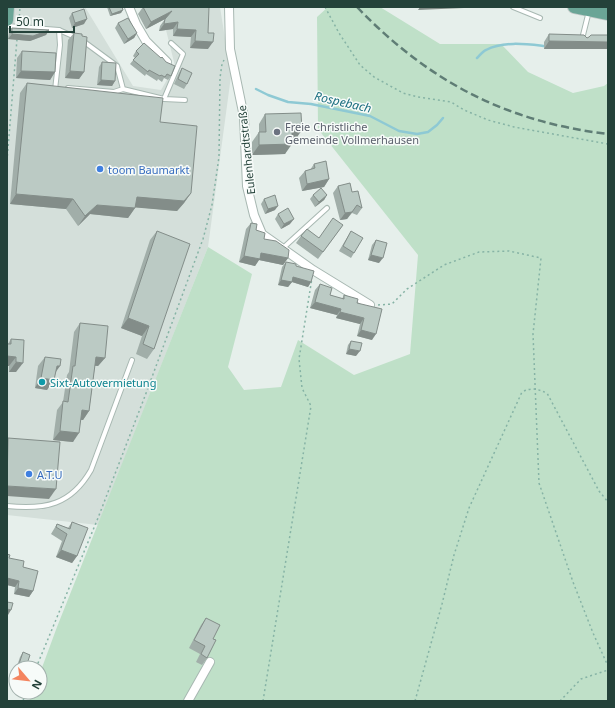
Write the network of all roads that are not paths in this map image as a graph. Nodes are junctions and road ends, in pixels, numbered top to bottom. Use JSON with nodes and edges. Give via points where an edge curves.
{"nodes":[{"id":1,"x":8,"y":7,"type":"edge"},
{"id":2,"x":129,"y":7,"type":"edge"},
{"id":3,"x":229,"y":7,"type":"edge"},
{"id":4,"x":513,"y":7,"type":"edge"},
{"id":5,"x":574,"y":7,"type":"edge"},
{"id":6,"x":589,"y":10,"type":"junction"},
{"id":7,"x":608,"y":14,"type":"edge"},
{"id":8,"x":540,"y":18,"type":"dead end"},
{"id":9,"x":7,"y":20,"type":"edge"},
{"id":10,"x":7,"y":26,"type":"edge"},
{"id":11,"x":59,"y":30,"type":"junction"},
{"id":12,"x":582,"y":42,"type":"edge"},
{"id":13,"x":171,"y":44,"type":"dead end"},
{"id":14,"x":167,"y":62,"type":"edge"},
{"id":15,"x":56,"y":86,"type":"junction"},
{"id":16,"x":48,"y":88,"type":"edge"},
{"id":17,"x":123,"y":89,"type":"junction"},
{"id":18,"x":164,"y":98,"type":"junction"},
{"id":19,"x":185,"y":100,"type":"dead end"},
{"id":20,"x":327,"y":208,"type":"dead end"},
{"id":21,"x":282,"y":248,"type":"junction"},
{"id":22,"x":370,"y":305,"type":"edge"},
{"id":23,"x":132,"y":360,"type":"dead end"},
{"id":24,"x":7,"y":506,"type":"edge"},
{"id":25,"x":210,"y":662,"type":"edge"},
{"id":26,"x":188,"y":701,"type":"edge"}],
"edges":[{"from":1,"to":9,"type":"main road"},
{"from":2,"to":14,"type":"street","via":[[146,42]]},
{"from":3,"to":21,"type":"street","name":"Eulenhardtstraße","via":[[230,49],[244,117],[247,186],[262,234]]},
{"from":4,"to":8,"type":"lane"},
{"from":5,"to":6,"type":"main road"},
{"from":6,"to":7,"type":"main road"},
{"from":6,"to":12,"type":"lane"},
{"from":10,"to":11,"type":"lane"},
{"from":11,"to":15,"type":"lane"},
{"from":11,"to":17,"type":"lane","via":[[85,41],[117,66]]},
{"from":13,"to":18,"type":"lane","via":[[183,54]]},
{"from":15,"to":16,"type":"lane","via":[[55,90]]},
{"from":15,"to":17,"type":"lane","via":[[114,92]]},
{"from":17,"to":18,"type":"lane"},
{"from":18,"to":19,"type":"lane"},
{"from":20,"to":21,"type":"lane"},
{"from":21,"to":22,"type":"street","name":"Eulenhardtstraße"},
{"from":23,"to":24,"type":"lane","via":[[85,480],[69,495],[50,505]]},
{"from":25,"to":26,"type":"street"}]}
